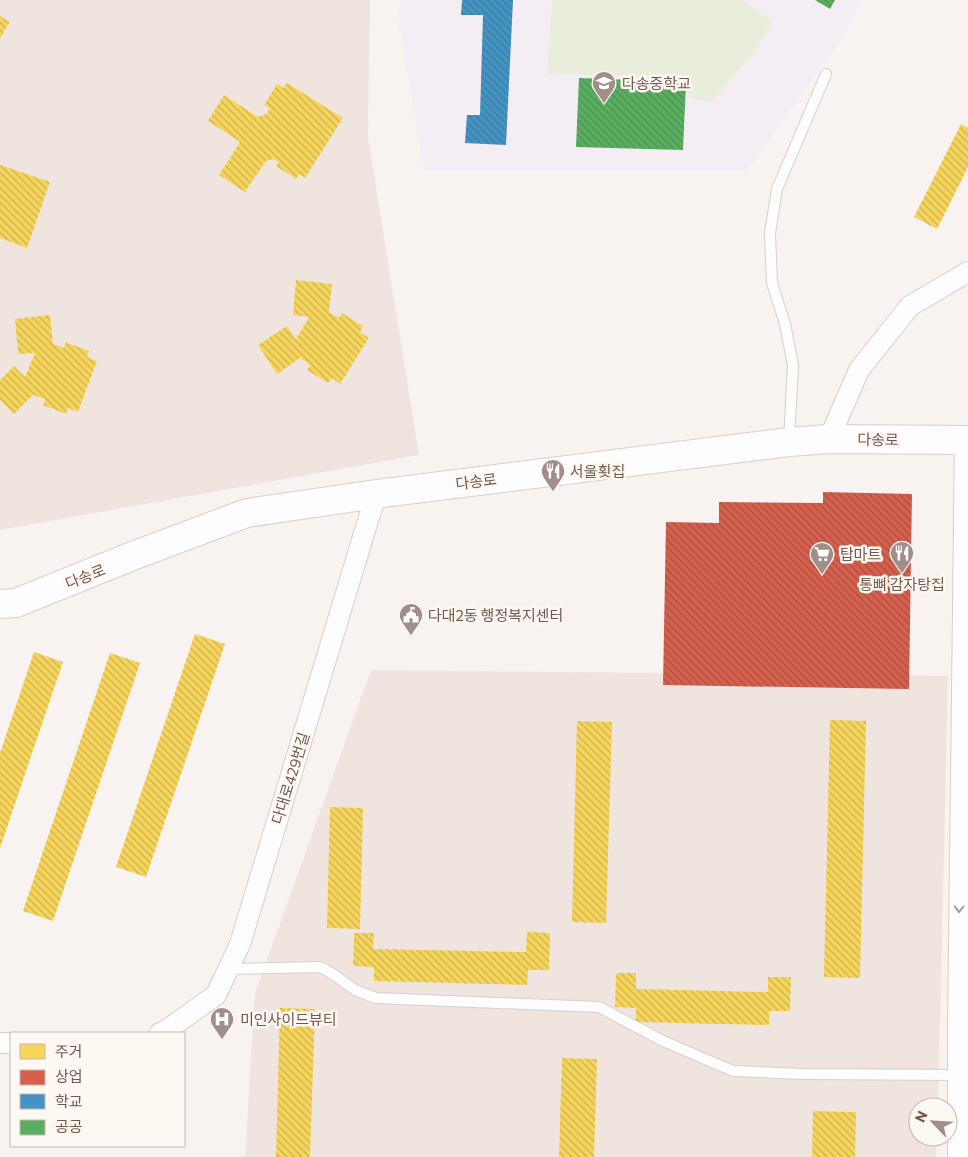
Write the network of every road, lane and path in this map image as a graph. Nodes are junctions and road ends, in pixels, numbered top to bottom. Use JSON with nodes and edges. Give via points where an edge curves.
{"nodes":[{"id":1,"x":826,"y":74,"type":"dead end"},
{"id":2,"x":968,"y":272,"type":"edge"},
{"id":3,"x":829,"y":438,"type":"junction"},
{"id":4,"x":966,"y":440,"type":"edge"},
{"id":5,"x":789,"y":442,"type":"junction"},
{"id":6,"x":376,"y":494,"type":"junction"},
{"id":7,"x":0,"y":604,"type":"edge"},
{"id":8,"x":228,"y":969,"type":"junction"},
{"id":9,"x":164,"y":1032,"type":"edge"},
{"id":10,"x":963,"y":1032,"type":"edge"},
{"id":11,"x":958,"y":1075,"type":"junction"},
{"id":12,"x":958,"y":1157,"type":"edge"}],
"edges":[{"from":1,"to":5,"type":"lane","via":[[777,189],[770,232],[772,283],[793,365]]},
{"from":2,"to":3,"type":"street","via":[[910,306],[859,370]]},
{"from":3,"to":4,"type":"main road","name":"다송로"},
{"from":3,"to":5,"type":"main road","name":"다송로"},
{"from":4,"to":10,"type":"street","one_way":true},
{"from":5,"to":6,"type":"main road","name":"다송로"},
{"from":6,"to":7,"type":"main road","name":"다송로","via":[[247,513],[16,604]]},
{"from":6,"to":8,"type":"street","name":"다대로429번길","via":[[240,944]]},
{"from":8,"to":9,"type":"street","name":"다대로429번길","via":[[216,996]]},
{"from":8,"to":11,"type":"lane","via":[[320,967],[355,990],[376,998],[599,1007],[663,1041],[733,1071]]},
{"from":10,"to":11,"type":"street"},
{"from":11,"to":12,"type":"street"}]}
